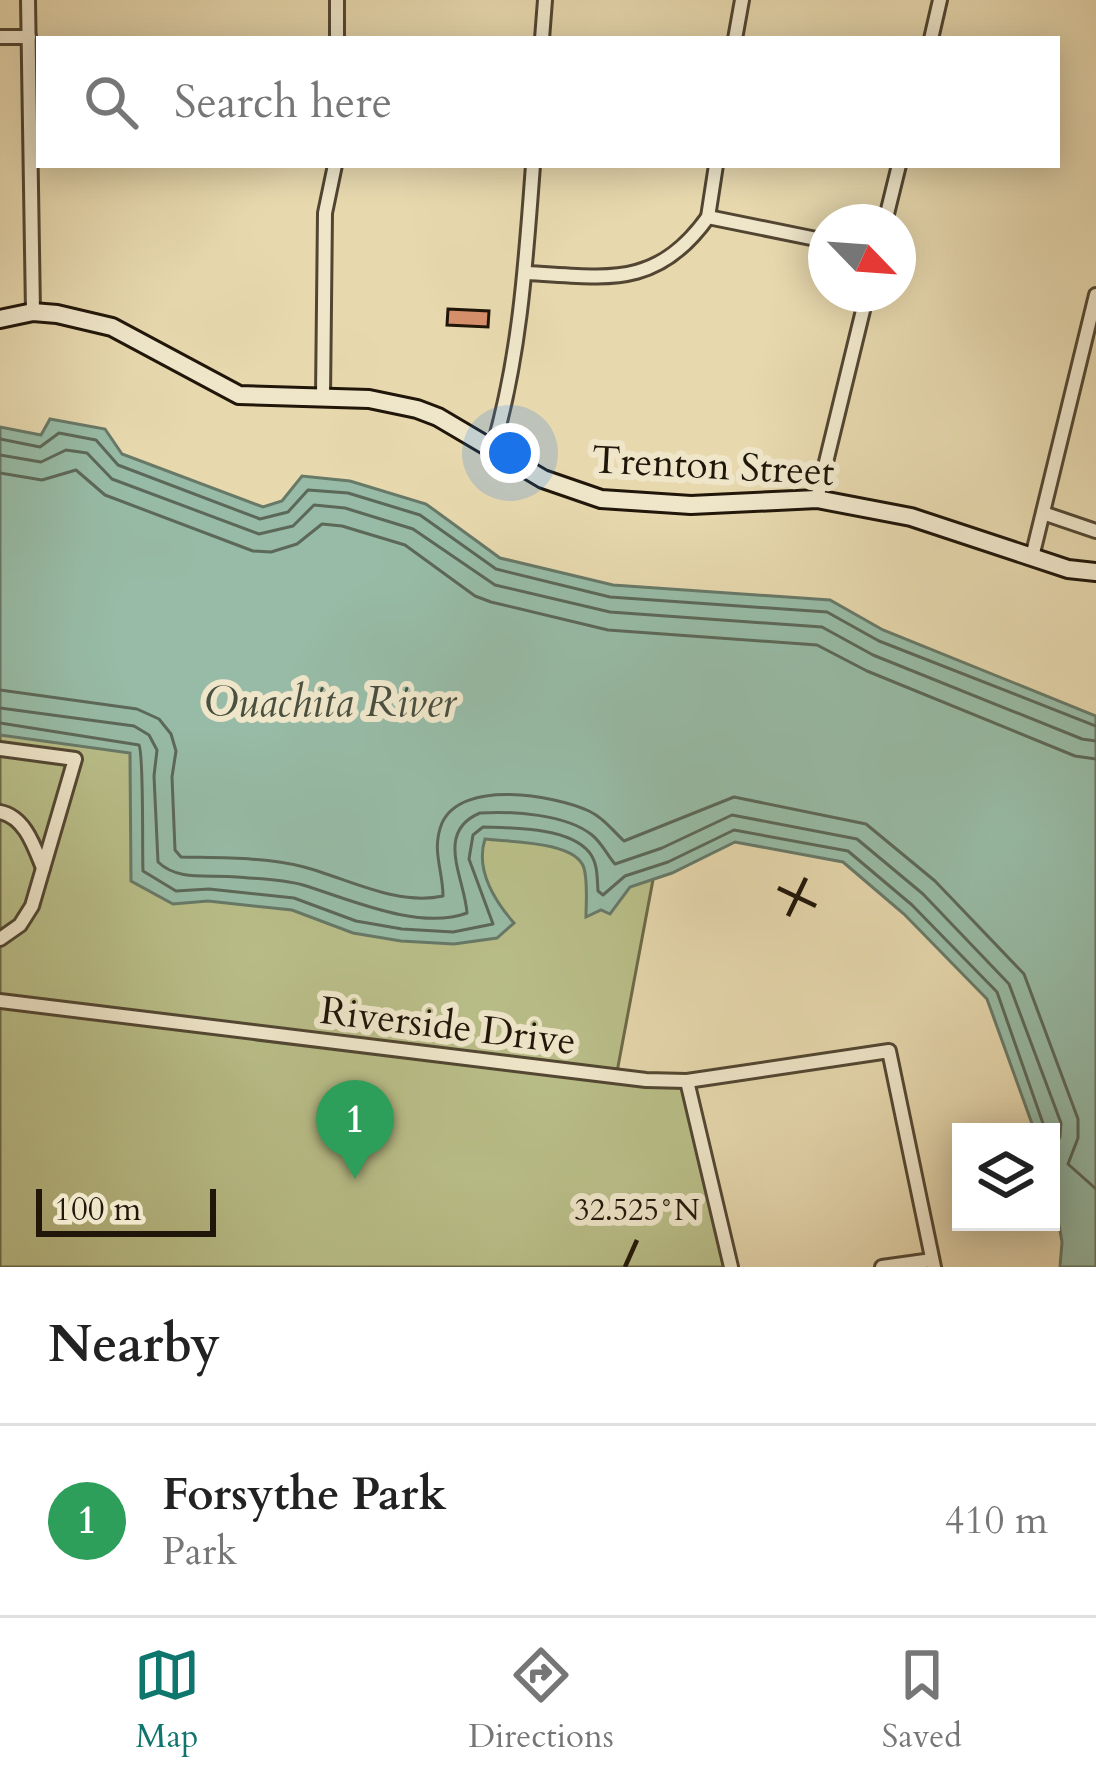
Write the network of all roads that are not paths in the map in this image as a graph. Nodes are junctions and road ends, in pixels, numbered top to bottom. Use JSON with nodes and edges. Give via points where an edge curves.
{"nodes":[{"id":1,"x":28,"y":0,"type":"edge"},
{"id":2,"x":337,"y":0,"type":"edge"},
{"id":3,"x":545,"y":0,"type":"edge"},
{"id":4,"x":742,"y":0,"type":"edge"},
{"id":5,"x":940,"y":0,"type":"edge"},
{"id":6,"x":338,"y":36,"type":"edge"},
{"id":7,"x":542,"y":36,"type":"edge"},
{"id":8,"x":736,"y":36,"type":"edge"},
{"id":9,"x":932,"y":36,"type":"edge"},
{"id":10,"x":0,"y":37,"type":"edge"},
{"id":11,"x":29,"y":37,"type":"junction"},
{"id":12,"x":334,"y":168,"type":"edge"},
{"id":13,"x":533,"y":168,"type":"edge"},
{"id":14,"x":715,"y":168,"type":"edge"},
{"id":15,"x":898,"y":168,"type":"edge"},
{"id":16,"x":889,"y":204,"type":"edge"},
{"id":17,"x":707,"y":217,"type":"junction"},
{"id":18,"x":808,"y":237,"type":"edge"},
{"id":19,"x":526,"y":273,"type":"junction"},
{"id":20,"x":1096,"y":296,"type":"edge"},
{"id":21,"x":863,"y":312,"type":"edge"},
{"id":22,"x":33,"y":313,"type":"junction"},
{"id":23,"x":0,"y":319,"type":"edge"},
{"id":24,"x":323,"y":397,"type":"junction"},
{"id":25,"x":493,"y":448,"type":"junction"},
{"id":26,"x":817,"y":500,"type":"junction"},
{"id":27,"x":1043,"y":513,"type":"junction"},
{"id":28,"x":1096,"y":531,"type":"edge"},
{"id":29,"x":1032,"y":557,"type":"junction"},
{"id":30,"x":1096,"y":572,"type":"edge"},
{"id":31,"x":0,"y":749,"type":"edge"},
{"id":32,"x":0,"y":812,"type":"edge"},
{"id":33,"x":43,"y":868,"type":"junction"},
{"id":34,"x":0,"y":939,"type":"edge"},
{"id":35,"x":0,"y":1001,"type":"edge"},
{"id":36,"x":687,"y":1081,"type":"junction"},
{"id":37,"x":933,"y":1263,"type":"edge"},
{"id":38,"x":731,"y":1267,"type":"edge"},
{"id":39,"x":882,"y":1267,"type":"edge"}],
"edges":[{"from":1,"to":11,"type":"street"},
{"from":2,"to":6,"type":"street"},
{"from":3,"to":7,"type":"street"},
{"from":4,"to":8,"type":"street"},
{"from":5,"to":9,"type":"street"},
{"from":10,"to":11,"type":"street"},
{"from":11,"to":22,"type":"street"},
{"from":12,"to":24,"type":"street","via":[[326,213]]},
{"from":13,"to":19,"type":"street"},
{"from":14,"to":17,"type":"street"},
{"from":15,"to":16,"type":"street"},
{"from":17,"to":18,"type":"street"},
{"from":17,"to":19,"type":"street","via":[[668,261],[644,272]]},
{"from":19,"to":25,"type":"street"},
{"from":20,"to":27,"type":"street"},
{"from":21,"to":26,"type":"street"},
{"from":22,"to":23,"type":"street","name":"Trenton Street"},
{"from":22,"to":24,"type":"street","name":"Trenton Street","via":[[112,327],[239,394]]},
{"from":24,"to":25,"type":"street","name":"Trenton Street","via":[[417,409]]},
{"from":25,"to":26,"type":"street","name":"Trenton Street","via":[[543,479],[601,499]]},
{"from":26,"to":29,"type":"street","name":"Trenton Street","via":[[911,518]]},
{"from":27,"to":28,"type":"street"},
{"from":27,"to":29,"type":"street"},
{"from":29,"to":30,"type":"street","name":"Trenton Street"},
{"from":31,"to":33,"type":"street","via":[[75,759]]},
{"from":32,"to":33,"type":"street","via":[[23,827]]},
{"from":33,"to":34,"type":"street","via":[[26,916]]},
{"from":35,"to":36,"type":"street","name":"Riverside Drive"},
{"from":36,"to":37,"type":"street","name":"Riverside Drive","via":[[890,1051]]},
{"from":36,"to":38,"type":"street"},
{"from":37,"to":39,"type":"street"}]}
